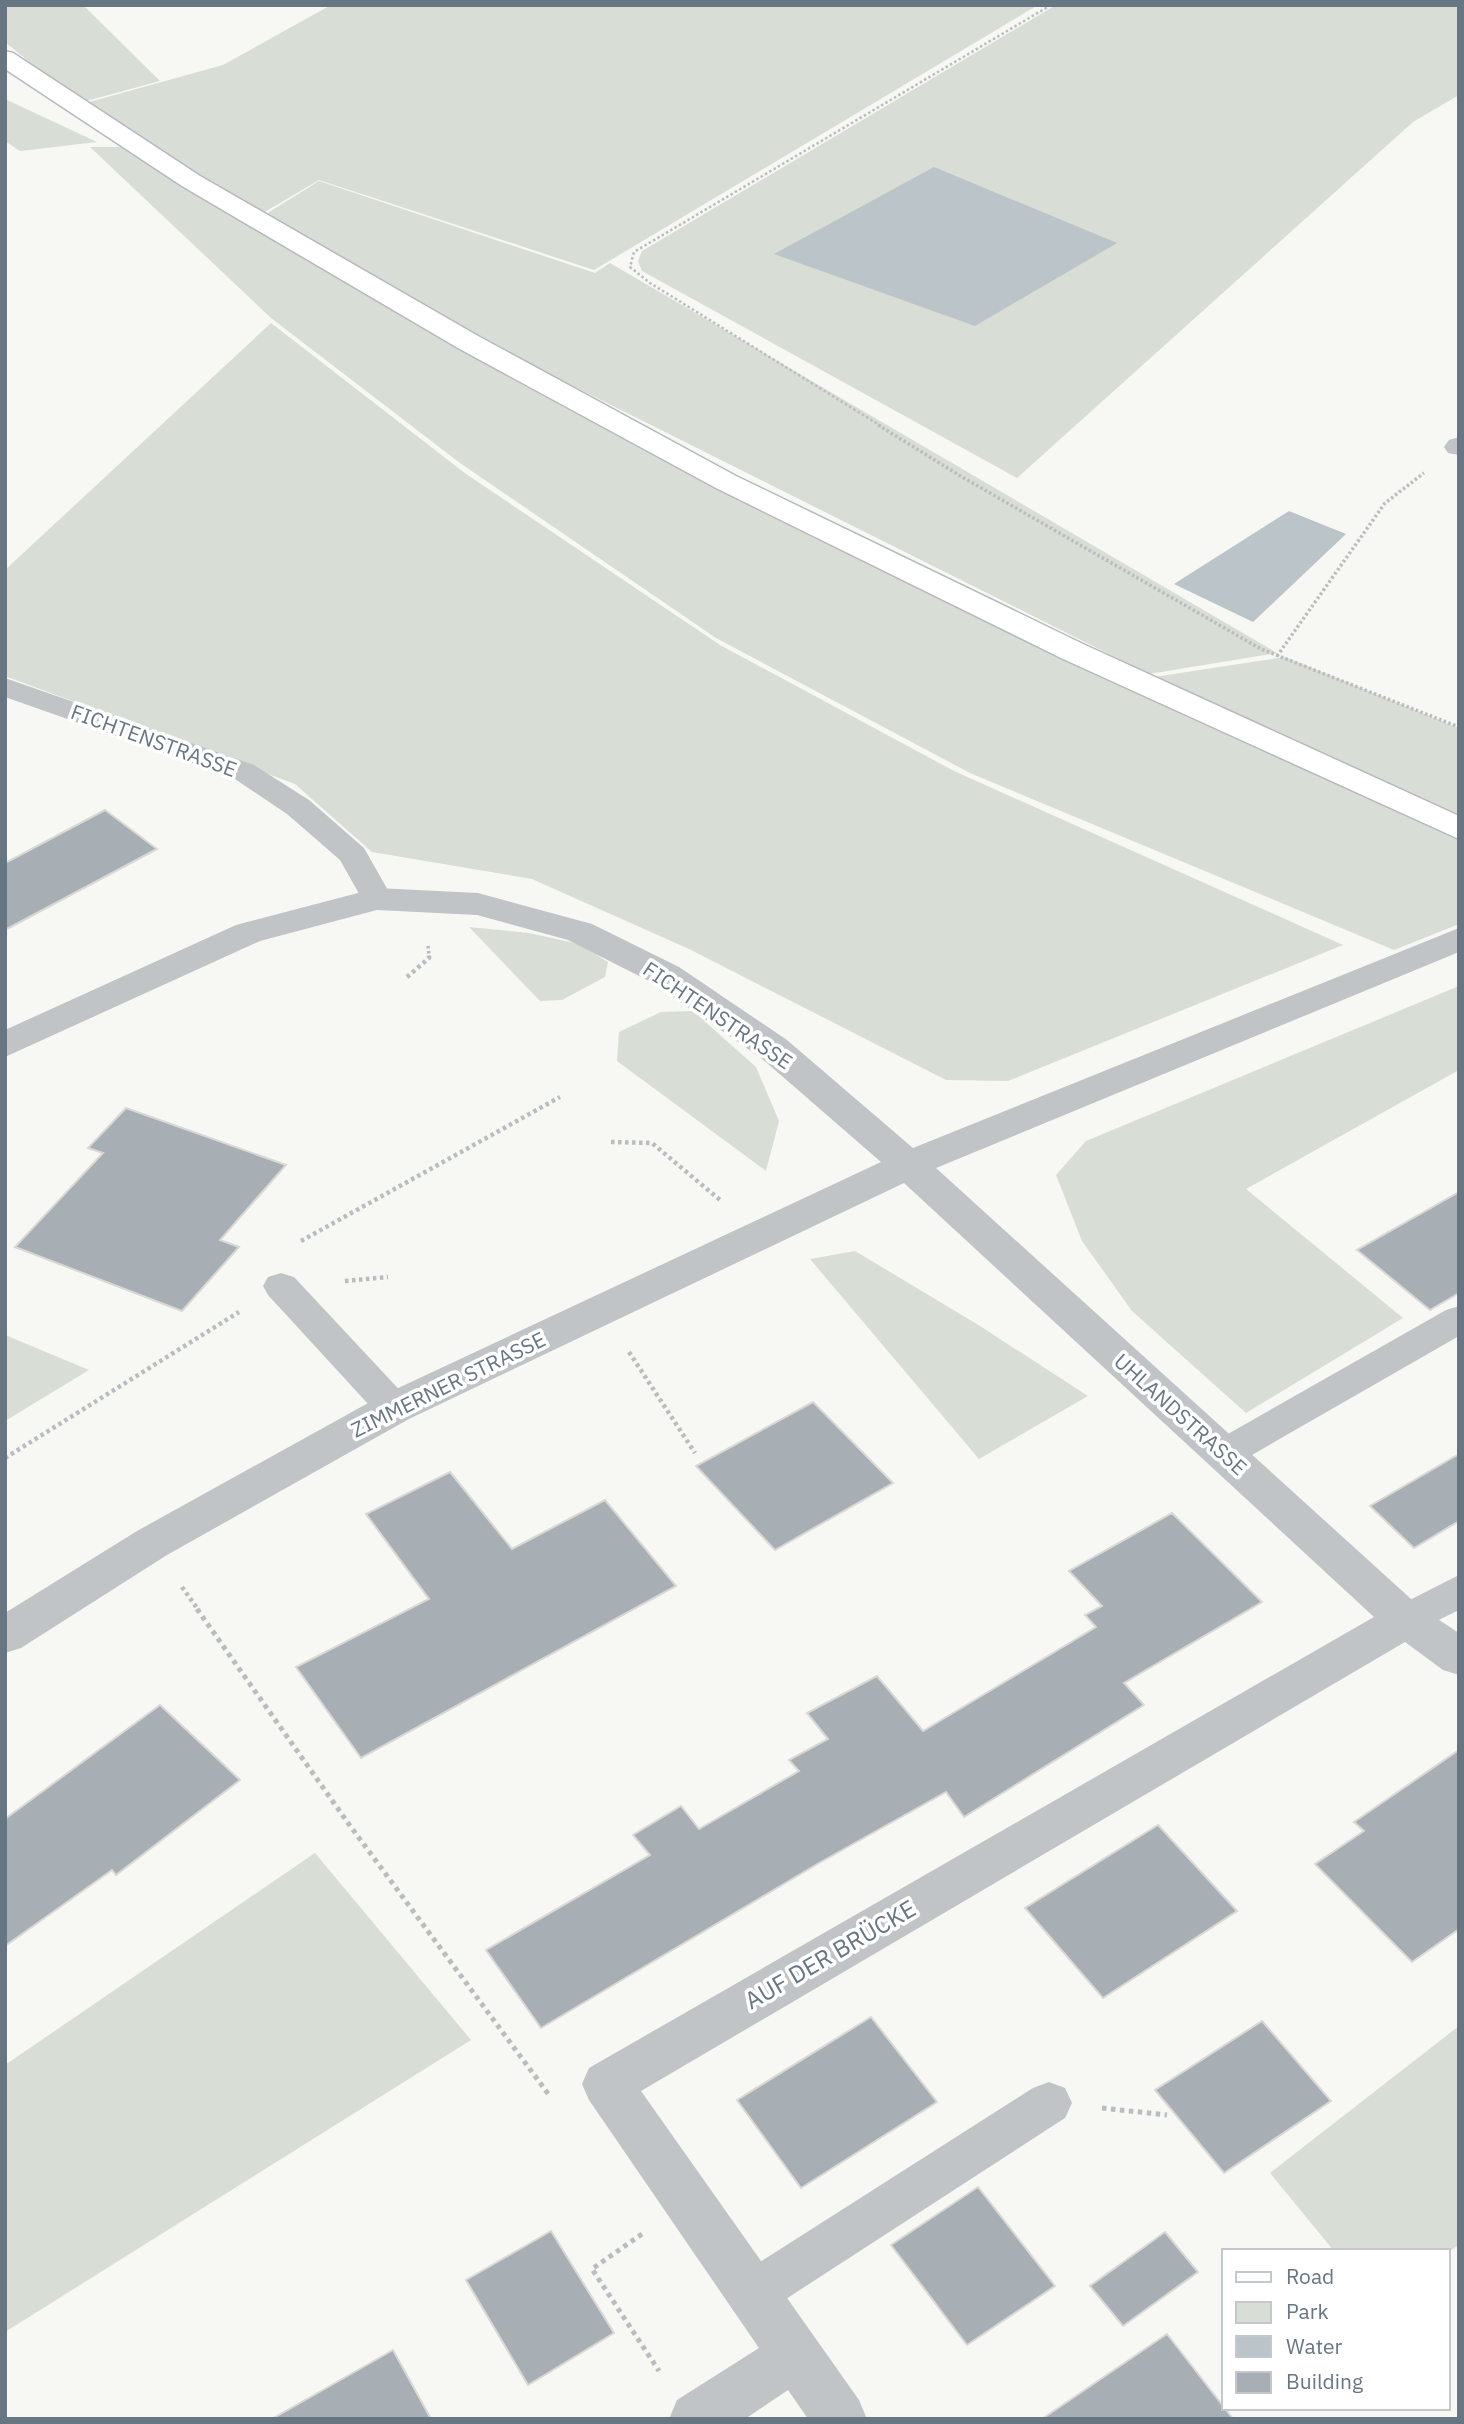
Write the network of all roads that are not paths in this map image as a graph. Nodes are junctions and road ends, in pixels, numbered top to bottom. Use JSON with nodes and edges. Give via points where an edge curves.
{"nodes":[{"id":1,"x":5,"y":58,"type":"edge"},
{"id":2,"x":5,"y":687,"type":"edge"},
{"id":3,"x":1452,"y":826,"type":"edge"},
{"id":4,"x":377,"y":899,"type":"junction"},
{"id":5,"x":1459,"y":940,"type":"edge"},
{"id":6,"x":5,"y":1045,"type":"edge"},
{"id":7,"x":908,"y":1165,"type":"junction"},
{"id":8,"x":281,"y":1286,"type":"road end"},
{"id":9,"x":1459,"y":1319,"type":"edge"},
{"id":10,"x":394,"y":1408,"type":"junction"},
{"id":11,"x":1225,"y":1453,"type":"junction"},
{"id":12,"x":1459,"y":1591,"type":"edge"},
{"id":13,"x":1406,"y":1620,"type":"junction"},
{"id":14,"x":5,"y":1635,"type":"edge"},
{"id":15,"x":1459,"y":1657,"type":"edge"},
{"id":16,"x":1049,"y":2103,"type":"road end"},
{"id":17,"x":752,"y":2294,"type":"junction"},
{"id":18,"x":794,"y":2356,"type":"junction"},
{"id":19,"x":682,"y":2401,"type":"edge"},
{"id":20,"x":840,"y":2419,"type":"edge"}],
"edges":[{"from":1,"to":3,"type":"main road","via":[[191,181],[468,342],[726,482],[1072,651]]},
{"from":2,"to":4,"type":"lane","name":"FICHTENSTRASSE","via":[[243,771],[298,807],[353,855]]},
{"from":4,"to":6,"type":"street","name":"FICHTENSTRASSE","via":[[248,933]]},
{"from":4,"to":7,"type":"street","name":"FICHTENSTRASSE","via":[[491,908],[580,932],[666,975],[774,1049]]},
{"from":5,"to":7,"type":"street","name":"ZIMMERNER STRASSE"},
{"from":7,"to":10,"type":"street","name":"ZIMMERNER STRASSE"},
{"from":7,"to":11,"type":"street","name":"UHLANDSTRASSE"},
{"from":8,"to":10,"type":"lane"},
{"from":9,"to":11,"type":"lane"},
{"from":10,"to":14,"type":"street","name":"ZIMMERNER STRASSE","via":[[152,1543]]},
{"from":11,"to":13,"type":"street","name":"UHLANDSTRASSE"},
{"from":12,"to":13,"type":"lane"},
{"from":13,"to":15,"type":"street","name":"UHLANDSTRASSE"},
{"from":13,"to":17,"type":"street","name":"AUF DER BRÜCKE","via":[[607,2084]]},
{"from":16,"to":17,"type":"lane"},
{"from":17,"to":18,"type":"street"},
{"from":18,"to":19,"type":"street"},
{"from":18,"to":20,"type":"street"}]}
